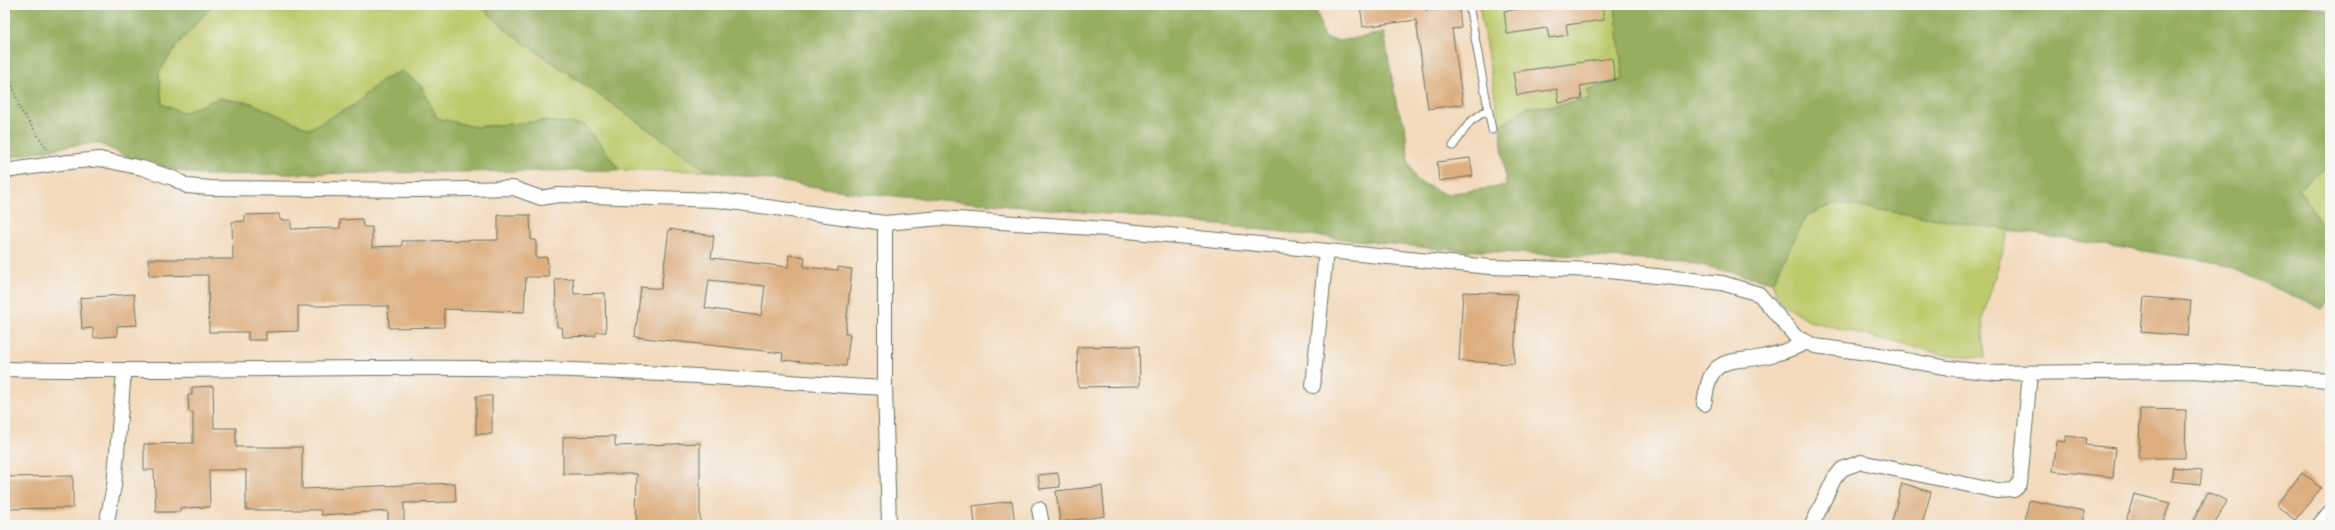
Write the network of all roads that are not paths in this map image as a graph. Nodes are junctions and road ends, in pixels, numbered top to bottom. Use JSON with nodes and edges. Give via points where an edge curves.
{"nodes":[{"id":1,"x":1469,"y":5,"type":"edge"},
{"id":2,"x":1488,"y":109,"type":"junction"},
{"id":3,"x":1492,"y":130,"type":"dead end"},
{"id":4,"x":1453,"y":146,"type":"dead end"},
{"id":5,"x":5,"y":171,"type":"edge"},
{"id":6,"x":885,"y":222,"type":"junction"},
{"id":7,"x":1326,"y":251,"type":"junction"},
{"id":8,"x":1807,"y":342,"type":"junction"},
{"id":9,"x":5,"y":369,"type":"edge"},
{"id":10,"x":124,"y":372,"type":"junction"},
{"id":11,"x":2030,"y":373,"type":"junction"},
{"id":12,"x":2330,"y":380,"type":"edge"},
{"id":13,"x":1313,"y":386,"type":"dead end"},
{"id":14,"x":885,"y":388,"type":"junction"},
{"id":15,"x":1704,"y":404,"type":"dead end"},
{"id":16,"x":1039,"y":509,"type":"dead end"},
{"id":17,"x":2330,"y":512,"type":"edge"},
{"id":18,"x":106,"y":525,"type":"edge"},
{"id":19,"x":889,"y":525,"type":"edge"},
{"id":20,"x":1042,"y":525,"type":"edge"},
{"id":21,"x":1812,"y":525,"type":"edge"},
{"id":22,"x":2319,"y":525,"type":"edge"}],
"edges":[{"from":1,"to":2,"type":"lane"},
{"from":2,"to":3,"type":"lane"},
{"from":2,"to":4,"type":"lane","via":[[1470,122]]},
{"from":5,"to":6,"type":"street","via":[[100,159],[154,172],[187,186],[211,188],[513,188],[541,198],[558,195],[717,200]]},
{"from":6,"to":7,"type":"street","via":[[941,218],[1108,229]]},
{"from":6,"to":14,"type":"street"},
{"from":7,"to":8,"type":"street","via":[[1490,267],[1599,270],[1722,283],[1759,294],[1796,337]]},
{"from":7,"to":13,"type":"street"},
{"from":8,"to":11,"type":"street","via":[[1815,346],[1876,354],[1948,368],[1996,373]]},
{"from":8,"to":15,"type":"street","via":[[1792,349],[1757,358],[1728,361],[1720,365],[1711,374]]},
{"from":9,"to":10,"type":"street"},
{"from":10,"to":14,"type":"street","via":[[311,367],[485,368],[625,372]]},
{"from":10,"to":18,"type":"street","via":[[114,486]]},
{"from":11,"to":12,"type":"street","via":[[2192,371]]},
{"from":11,"to":21,"type":"street","via":[[2020,483],[2014,490],[1997,491],[1861,462],[1842,469],[1834,479]]},
{"from":14,"to":19,"type":"street"},
{"from":16,"to":20,"type":"street"},
{"from":17,"to":22,"type":"street"}]}
